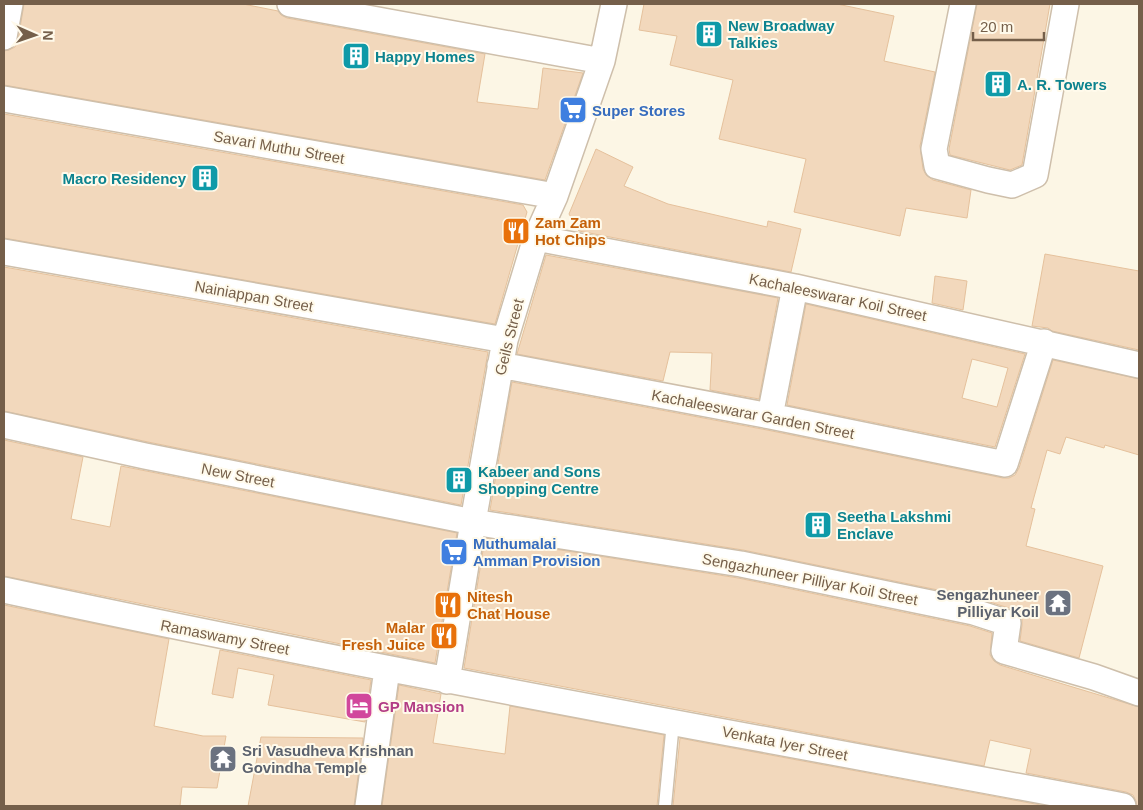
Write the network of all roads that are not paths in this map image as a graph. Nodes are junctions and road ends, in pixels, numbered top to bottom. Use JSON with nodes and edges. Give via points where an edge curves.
{"nodes":[{"id":1,"x":10,"y":4,"type":"edge"},
{"id":2,"x":290,"y":4,"type":"edge"},
{"id":3,"x":614,"y":4,"type":"edge"},
{"id":4,"x":963,"y":4,"type":"edge"},
{"id":5,"x":1066,"y":4,"type":"edge"},
{"id":6,"x":4,"y":37,"type":"edge"},
{"id":7,"x":602,"y":61,"type":"junction"},
{"id":8,"x":4,"y":99,"type":"edge"},
{"id":9,"x":555,"y":196,"type":"junction"},
{"id":10,"x":536,"y":238,"type":"junction"},
{"id":11,"x":4,"y":252,"type":"edge"},
{"id":12,"x":795,"y":287,"type":"junction"},
{"id":13,"x":505,"y":340,"type":"junction"},
{"id":14,"x":1044,"y":342,"type":"junction"},
{"id":15,"x":500,"y":365,"type":"junction"},
{"id":16,"x":1139,"y":365,"type":"edge"},
{"id":17,"x":770,"y":416,"type":"junction"},
{"id":18,"x":4,"y":425,"type":"edge"},
{"id":19,"x":472,"y":522,"type":"junction"},
{"id":20,"x":4,"y":590,"type":"edge"},
{"id":21,"x":387,"y":669,"type":"junction"},
{"id":22,"x":447,"y":681,"type":"junction"},
{"id":23,"x":1139,"y":693,"type":"edge"},
{"id":24,"x":672,"y":722,"type":"junction"},
{"id":25,"x":368,"y":806,"type":"edge"},
{"id":26,"x":665,"y":806,"type":"edge"},
{"id":27,"x":1123,"y":806,"type":"edge"}],
"edges":[{"from":1,"to":6,"type":"street"},
{"from":2,"to":7,"type":"street"},
{"from":3,"to":7,"type":"street","name":"Geils Street"},
{"from":4,"to":5,"type":"street","via":[[934,149],[937,166],[1012,185],[1035,175]]},
{"from":7,"to":9,"type":"street","name":"Geils Street"},
{"from":8,"to":9,"type":"street","name":"Savari Muthu Street"},
{"from":9,"to":10,"type":"street","name":"Geils Street"},
{"from":10,"to":12,"type":"street","name":"Kachaleeswarar Koil Street"},
{"from":10,"to":13,"type":"street","name":"Geils Street"},
{"from":11,"to":13,"type":"street","name":"Nainiappan Street"},
{"from":12,"to":14,"type":"street","name":"Kachaleeswarar Koil Street"},
{"from":12,"to":17,"type":"street"},
{"from":13,"to":15,"type":"street","name":"Geils Street"},
{"from":14,"to":16,"type":"street","name":"Kachaleeswarar Koil Street"},
{"from":14,"to":17,"type":"street","name":"Kachaleeswarar Garden Street","via":[[1005,464]]},
{"from":15,"to":17,"type":"street","name":"Kachaleeswarar Garden Street"},
{"from":15,"to":19,"type":"street","name":"Geils Street"},
{"from":18,"to":19,"type":"street","name":"New Street"},
{"from":19,"to":22,"type":"street","name":"Geils Street"},
{"from":19,"to":23,"type":"street","name":"Sengazhuneer Pilliyar Koil Street","via":[[741,564],[974,612],[1008,623],[1004,651]]},
{"from":20,"to":21,"type":"street","name":"Ramaswamy Street"},
{"from":21,"to":22,"type":"street","name":"Ramaswamy Street"},
{"from":21,"to":25,"type":"street"},
{"from":22,"to":24,"type":"street","name":"Venkata Iyer Street"},
{"from":24,"to":26,"type":"lane"},
{"from":24,"to":27,"type":"street","name":"Venkata Iyer Street"}]}
